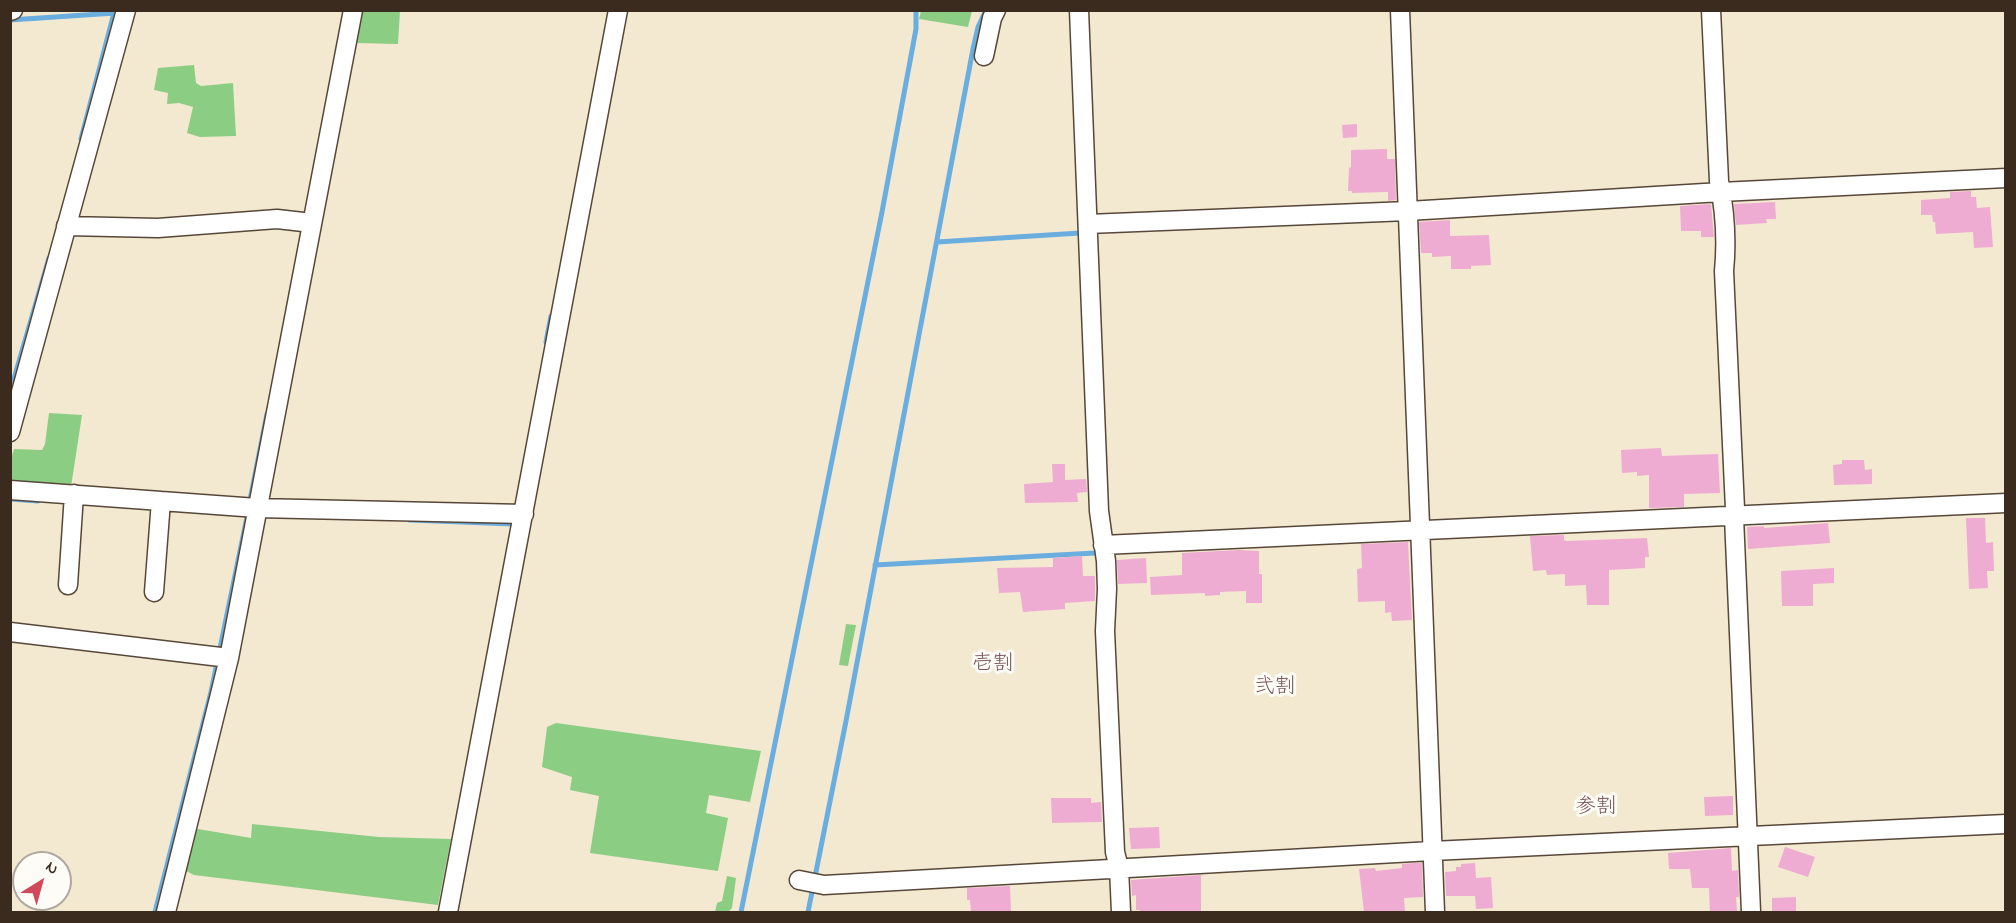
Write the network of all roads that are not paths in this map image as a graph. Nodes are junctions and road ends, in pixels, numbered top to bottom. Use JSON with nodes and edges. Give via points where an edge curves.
{"nodes":[{"id":1,"x":353,"y":10,"type":"edge"},
{"id":2,"x":618,"y":10,"type":"edge"},
{"id":3,"x":996,"y":10,"type":"edge"},
{"id":4,"x":1079,"y":10,"type":"edge"},
{"id":5,"x":1400,"y":10,"type":"edge"},
{"id":6,"x":1711,"y":10,"type":"edge"},
{"id":7,"x":125,"y":14,"type":"edge"},
{"id":8,"x":984,"y":56,"type":"dead end"},
{"id":9,"x":2006,"y":178,"type":"edge"},
{"id":10,"x":1722,"y":197,"type":"junction"},
{"id":11,"x":1408,"y":211,"type":"junction"},
{"id":12,"x":312,"y":223,"type":"junction"},
{"id":13,"x":1093,"y":224,"type":"junction"},
{"id":14,"x":66,"y":226,"type":"junction"},
{"id":15,"x":15,"y":398,"type":"edge"},
{"id":16,"x":10,"y":432,"type":"edge"},
{"id":17,"x":10,"y":490,"type":"edge"},
{"id":18,"x":74,"y":494,"type":"junction"},
{"id":19,"x":161,"y":501,"type":"junction"},
{"id":20,"x":2006,"y":503,"type":"edge"},
{"id":21,"x":253,"y":510,"type":"junction"},
{"id":22,"x":518,"y":514,"type":"junction"},
{"id":23,"x":1734,"y":517,"type":"junction"},
{"id":24,"x":1421,"y":531,"type":"junction"},
{"id":25,"x":1110,"y":545,"type":"junction"},
{"id":26,"x":68,"y":585,"type":"dead end"},
{"id":27,"x":154,"y":592,"type":"dead end"},
{"id":28,"x":10,"y":632,"type":"edge"},
{"id":29,"x":222,"y":657,"type":"junction"},
{"id":30,"x":2006,"y":824,"type":"edge"},
{"id":31,"x":1748,"y":837,"type":"junction"},
{"id":32,"x":1432,"y":857,"type":"junction"},
{"id":33,"x":1119,"y":868,"type":"junction"},
{"id":34,"x":809,"y":882,"type":"dead end"},
{"id":35,"x":166,"y":912,"type":"edge"},
{"id":36,"x":448,"y":912,"type":"edge"},
{"id":37,"x":1121,"y":912,"type":"edge"},
{"id":38,"x":1435,"y":912,"type":"edge"},
{"id":39,"x":1751,"y":912,"type":"edge"}],
"edges":[{"from":1,"to":12,"type":"street"},
{"from":2,"to":22,"type":"street"},
{"from":3,"to":8,"type":"street"},
{"from":4,"to":13,"type":"street"},
{"from":5,"to":11,"type":"street"},
{"from":6,"to":10,"type":"street"},
{"from":7,"to":14,"type":"street"},
{"from":9,"to":10,"type":"street"},
{"from":10,"to":11,"type":"street"},
{"from":10,"to":23,"type":"street"},
{"from":11,"to":13,"type":"street"},
{"from":11,"to":24,"type":"street"},
{"from":12,"to":14,"type":"street","via":[[276,219],[158,228]]},
{"from":12,"to":21,"type":"street"},
{"from":13,"to":25,"type":"street","via":[[1098,499]]},
{"from":14,"to":15,"type":"street"},
{"from":15,"to":16,"type":"street"},
{"from":17,"to":18,"type":"street"},
{"from":18,"to":19,"type":"street"},
{"from":18,"to":26,"type":"street"},
{"from":19,"to":21,"type":"street"},
{"from":19,"to":27,"type":"street"},
{"from":20,"to":23,"type":"street"},
{"from":21,"to":22,"type":"street"},
{"from":21,"to":29,"type":"street"},
{"from":22,"to":36,"type":"street"},
{"from":23,"to":24,"type":"street"},
{"from":23,"to":31,"type":"street"},
{"from":24,"to":25,"type":"street"},
{"from":24,"to":32,"type":"street"},
{"from":25,"to":33,"type":"street","via":[[1105,631],[1115,852]]},
{"from":28,"to":29,"type":"street"},
{"from":29,"to":35,"type":"street"},
{"from":30,"to":31,"type":"street"},
{"from":31,"to":32,"type":"street"},
{"from":31,"to":39,"type":"street"},
{"from":32,"to":33,"type":"street"},
{"from":32,"to":38,"type":"street"},
{"from":33,"to":34,"type":"street"},
{"from":33,"to":37,"type":"street"}]}
